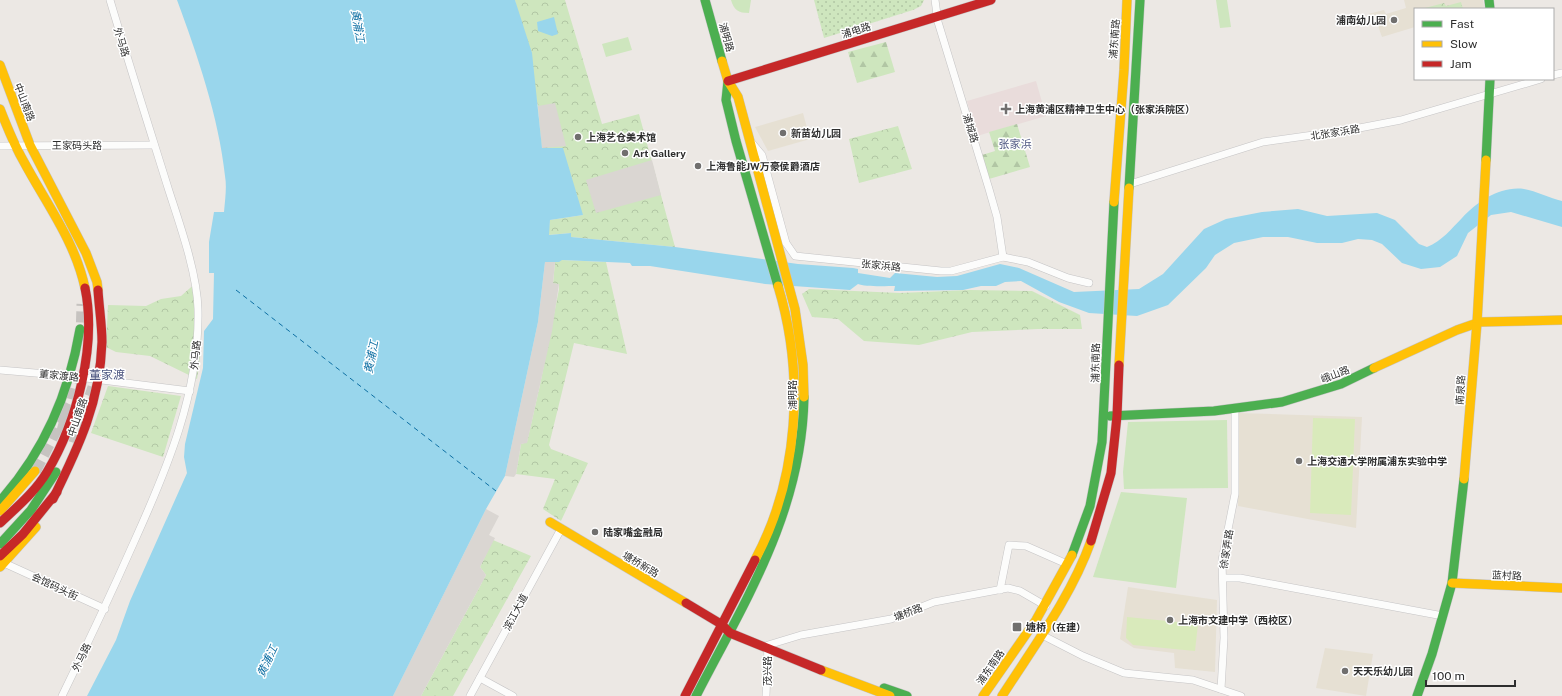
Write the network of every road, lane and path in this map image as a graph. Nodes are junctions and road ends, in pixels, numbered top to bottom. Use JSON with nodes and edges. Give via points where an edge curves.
{"nodes":[{"id":1,"x":110,"y":0,"type":"edge"},
{"id":2,"x":705,"y":0,"type":"edge"},
{"id":3,"x":935,"y":0,"type":"edge"},
{"id":4,"x":991,"y":0,"type":"edge"},
{"id":5,"x":1127,"y":0,"type":"edge"},
{"id":6,"x":1140,"y":0,"type":"edge"},
{"id":7,"x":937,"y":16,"type":"junction"},
{"id":8,"x":0,"y":65,"type":"edge"},
{"id":9,"x":1490,"y":80,"type":"edge"},
{"id":10,"x":1538,"y":80,"type":"edge"},
{"id":11,"x":728,"y":81,"type":"junction"},
{"id":12,"x":1489,"y":95,"type":"junction"},
{"id":13,"x":0,"y":109,"type":"edge"},
{"id":14,"x":750,"y":140,"type":"junction"},
{"id":15,"x":30,"y":145,"type":"junction"},
{"id":16,"x":154,"y":145,"type":"junction"},
{"id":17,"x":0,"y":146,"type":"edge"},
{"id":18,"x":16,"y":146,"type":"junction"},
{"id":19,"x":1130,"y":184,"type":"junction"},
{"id":20,"x":86,"y":253,"type":"junction"},
{"id":21,"x":1003,"y":258,"type":"junction"},
{"id":22,"x":82,"y":274,"type":"junction"},
{"id":23,"x":1089,"y":283,"type":"dead end"},
{"id":24,"x":789,"y":309,"type":"junction"},
{"id":25,"x":1562,"y":320,"type":"edge"},
{"id":26,"x":1476,"y":323,"type":"junction"},
{"id":27,"x":0,"y":370,"type":"edge"},
{"id":28,"x":70,"y":376,"type":"junction"},
{"id":29,"x":86,"y":378,"type":"junction"},
{"id":30,"x":99,"y":380,"type":"junction"},
{"id":31,"x":190,"y":391,"type":"junction"},
{"id":32,"x":1235,"y":409,"type":"junction"},
{"id":33,"x":1106,"y":416,"type":"junction"},
{"id":34,"x":1117,"y":416,"type":"junction"},
{"id":35,"x":24,"y":474,"type":"junction"},
{"id":36,"x":47,"y":497,"type":"dead end"},
{"id":37,"x":0,"y":501,"type":"edge"},
{"id":38,"x":20,"y":503,"type":"junction"},
{"id":39,"x":0,"y":511,"type":"edge"},
{"id":40,"x":550,"y":522,"type":"dead end"},
{"id":41,"x":0,"y":524,"type":"edge"},
{"id":42,"x":561,"y":529,"type":"junction"},
{"id":43,"x":1,"y":555,"type":"edge"},
{"id":44,"x":1068,"y":564,"type":"junction"},
{"id":45,"x":1223,"y":578,"type":"junction"},
{"id":46,"x":1452,"y":583,"type":"junction"},
{"id":47,"x":1562,"y":588,"type":"edge"},
{"id":48,"x":1000,"y":590,"type":"junction"},
{"id":49,"x":1046,"y":606,"type":"junction"},
{"id":50,"x":105,"y":609,"type":"junction"},
{"id":51,"x":1442,"y":616,"type":"junction"},
{"id":52,"x":721,"y":624,"type":"junction"},
{"id":53,"x":732,"y":631,"type":"junction"},
{"id":54,"x":1042,"y":635,"type":"junction"},
{"id":55,"x":767,"y":647,"type":"junction"},
{"id":56,"x":480,"y":678,"type":"junction"},
{"id":57,"x":1222,"y":689,"type":"junction"},
{"id":58,"x":62,"y":696,"type":"edge"},
{"id":59,"x":470,"y":696,"type":"edge"},
{"id":60,"x":513,"y":696,"type":"edge"},
{"id":61,"x":685,"y":696,"type":"edge"},
{"id":62,"x":696,"y":696,"type":"edge"},
{"id":63,"x":766,"y":696,"type":"edge"},
{"id":64,"x":890,"y":696,"type":"edge"},
{"id":65,"x":906,"y":696,"type":"edge"},
{"id":66,"x":983,"y":696,"type":"edge"},
{"id":67,"x":1002,"y":696,"type":"edge"},
{"id":68,"x":1242,"y":696,"type":"edge"},
{"id":69,"x":1417,"y":696,"type":"edge"}],
"edges":[{"from":1,"to":16,"type":"street","name":"外马路"},
{"from":2,"to":11,"type":"main road","name":"浦明路"},
{"from":3,"to":7,"type":"street","name":"浦城路"},
{"from":4,"to":7,"type":"main road","name":"浦电路"},
{"from":5,"to":33,"type":"main road","name":"浦东南路","via":[[1109,279]]},
{"from":6,"to":19,"type":"main road"},
{"from":7,"to":11,"type":"main road","name":"浦电路"},
{"from":7,"to":21,"type":"street","name":"浦城路","via":[[989,189]]},
{"from":8,"to":15,"type":"main road","name":"中山南路"},
{"from":9,"to":12,"type":"main road","name":"南泉路"},
{"from":10,"to":12,"type":"street","name":"北张家浜路"},
{"from":11,"to":14,"type":"main road","name":"浦明路","via":[[738,97]]},
{"from":11,"to":24,"type":"main road","name":"浦明路","via":[[726,100],[765,241]]},
{"from":12,"to":19,"type":"street","name":"北张家浜路","via":[[1401,120],[1263,142]]},
{"from":12,"to":26,"type":"main road","name":"南泉路"},
{"from":13,"to":18,"type":"main road","name":"中山南路"},
{"from":14,"to":21,"type":"street","name":"张家浜路","via":[[762,155],[786,243],[795,256],[940,271],[950,271]]},
{"from":14,"to":24,"type":"main road","name":"浦明路","via":[[777,241]]},
{"from":15,"to":16,"type":"street","name":"王家码头路"},
{"from":15,"to":18,"type":"street","name":"王家码头路"},
{"from":15,"to":20,"type":"main road","name":"中山南路"},
{"from":16,"to":31,"type":"street","name":"外马路","via":[[185,245],[198,307],[195,366]]},
{"from":17,"to":18,"type":"street","name":"王家码头路"},
{"from":18,"to":22,"type":"main road","name":"中山南路","via":[[54,213]]},
{"from":19,"to":34,"type":"main road"},
{"from":20,"to":29,"type":"main road","name":"中山南路","via":[[95,301],[93,353]]},
{"from":20,"to":30,"type":"main road","name":"中山南路","via":[[96,278],[101,320],[102,356]]},
{"from":21,"to":23,"type":"street","name":"张家浜路","via":[[1028,262],[1068,278]]},
{"from":22,"to":28,"type":"main road","name":"中山南路","via":[[82,315],[78,346]]},
{"from":22,"to":29,"type":"main road","name":"中山南路","via":[[87,318]]},
{"from":24,"to":52,"type":"main road","name":"浦明路","via":[[794,403],[788,463],[769,532]]},
{"from":24,"to":53,"type":"main road","name":"浦明路","via":[[803,371],[803,418],[799,458],[789,500],[769,553]]},
{"from":25,"to":26,"type":"main road","name":"峨山路","via":[[1489,320]]},
{"from":26,"to":32,"type":"main road","name":"峨山路","via":[[1336,386],[1289,400]]},
{"from":26,"to":46,"type":"main road","name":"南泉路","via":[[1463,501]]},
{"from":27,"to":28,"type":"street","name":"董家渡路"},
{"from":28,"to":29,"type":"street","name":"董家渡路"},
{"from":28,"to":35,"type":"main road","name":"中山南路","via":[[45,436]]},
{"from":29,"to":30,"type":"street","name":"董家渡路"},
{"from":29,"to":38,"type":"main road","name":"中山南路","via":[[53,463],[41,481]]},
{"from":29,"to":43,"type":"main road","name":"中山南路","via":[[74,429],[55,472]]},
{"from":30,"to":31,"type":"street","name":"董家渡路"},
{"from":30,"to":43,"type":"main road","name":"中山南路","via":[[89,418],[56,492],[23,534]]},
{"from":31,"to":50,"type":"street","name":"外马路","via":[[171,453]]},
{"from":32,"to":34,"type":"main road","name":"峨山路"},
{"from":32,"to":45,"type":"street","name":"徐家弄路","via":[[1234,494],[1222,560]]},
{"from":33,"to":34,"type":"main road","name":"峨山路"},
{"from":33,"to":44,"type":"main road","name":"浦东南路","via":[[1099,472],[1080,537]]},
{"from":34,"to":54,"type":"main road","via":[[1111,473],[1085,557]]},
{"from":35,"to":37,"type":"main road","name":"中山南路"},
{"from":35,"to":39,"type":"main road"},
{"from":36,"to":43,"type":"main road","via":[[32,520]]},
{"from":38,"to":39,"type":"main road","name":"中山南路","via":[[37,473]]},
{"from":38,"to":41,"type":"main road","name":"中山南路"},
{"from":40,"to":42,"type":"main road","name":"塘桥新路"},
{"from":42,"to":52,"type":"main road","name":"塘桥新路"},
{"from":42,"to":56,"type":"street","name":"滨江大道"},
{"from":43,"to":50,"type":"street","name":"会馆码头街"},
{"from":44,"to":48,"type":"street","via":[[1026,546],[1009,545]]},
{"from":44,"to":49,"type":"main road","name":"浦东南路"},
{"from":45,"to":51,"type":"street","via":[[1240,578]]},
{"from":45,"to":57,"type":"street","name":"徐家弄路"},
{"from":46,"to":47,"type":"main road","name":"蓝村路"},
{"from":46,"to":51,"type":"main road","name":"南泉路"},
{"from":48,"to":49,"type":"street","name":"塘桥路","via":[[1008,588],[1020,591]]},
{"from":48,"to":55,"type":"street","name":"塘桥路","via":[[934,602],[891,619],[801,635]]},
{"from":49,"to":66,"type":"main road","name":"浦东南路"},
{"from":50,"to":58,"type":"street","name":"外马路"},
{"from":51,"to":69,"type":"main road","name":"南泉路"},
{"from":52,"to":53,"type":"main road","name":"塘桥新路"},
{"from":52,"to":61,"type":"main road","name":"浦明路","via":[[712,647]]},
{"from":53,"to":55,"type":"main road","name":"塘桥新路"},
{"from":53,"to":62,"type":"main road","name":"浦明路"},
{"from":54,"to":57,"type":"street","via":[[1124,673],[1193,680]]},
{"from":54,"to":67,"type":"main road"},
{"from":55,"to":63,"type":"street","name":"茂兴路"},
{"from":55,"to":64,"type":"main road","name":"塘桥新路"},
{"from":55,"to":65,"type":"main road","name":"塘桥新路"},
{"from":56,"to":59,"type":"street","name":"滨江大道"},
{"from":56,"to":60,"type":"street"},
{"from":57,"to":68,"type":"street"}]}
